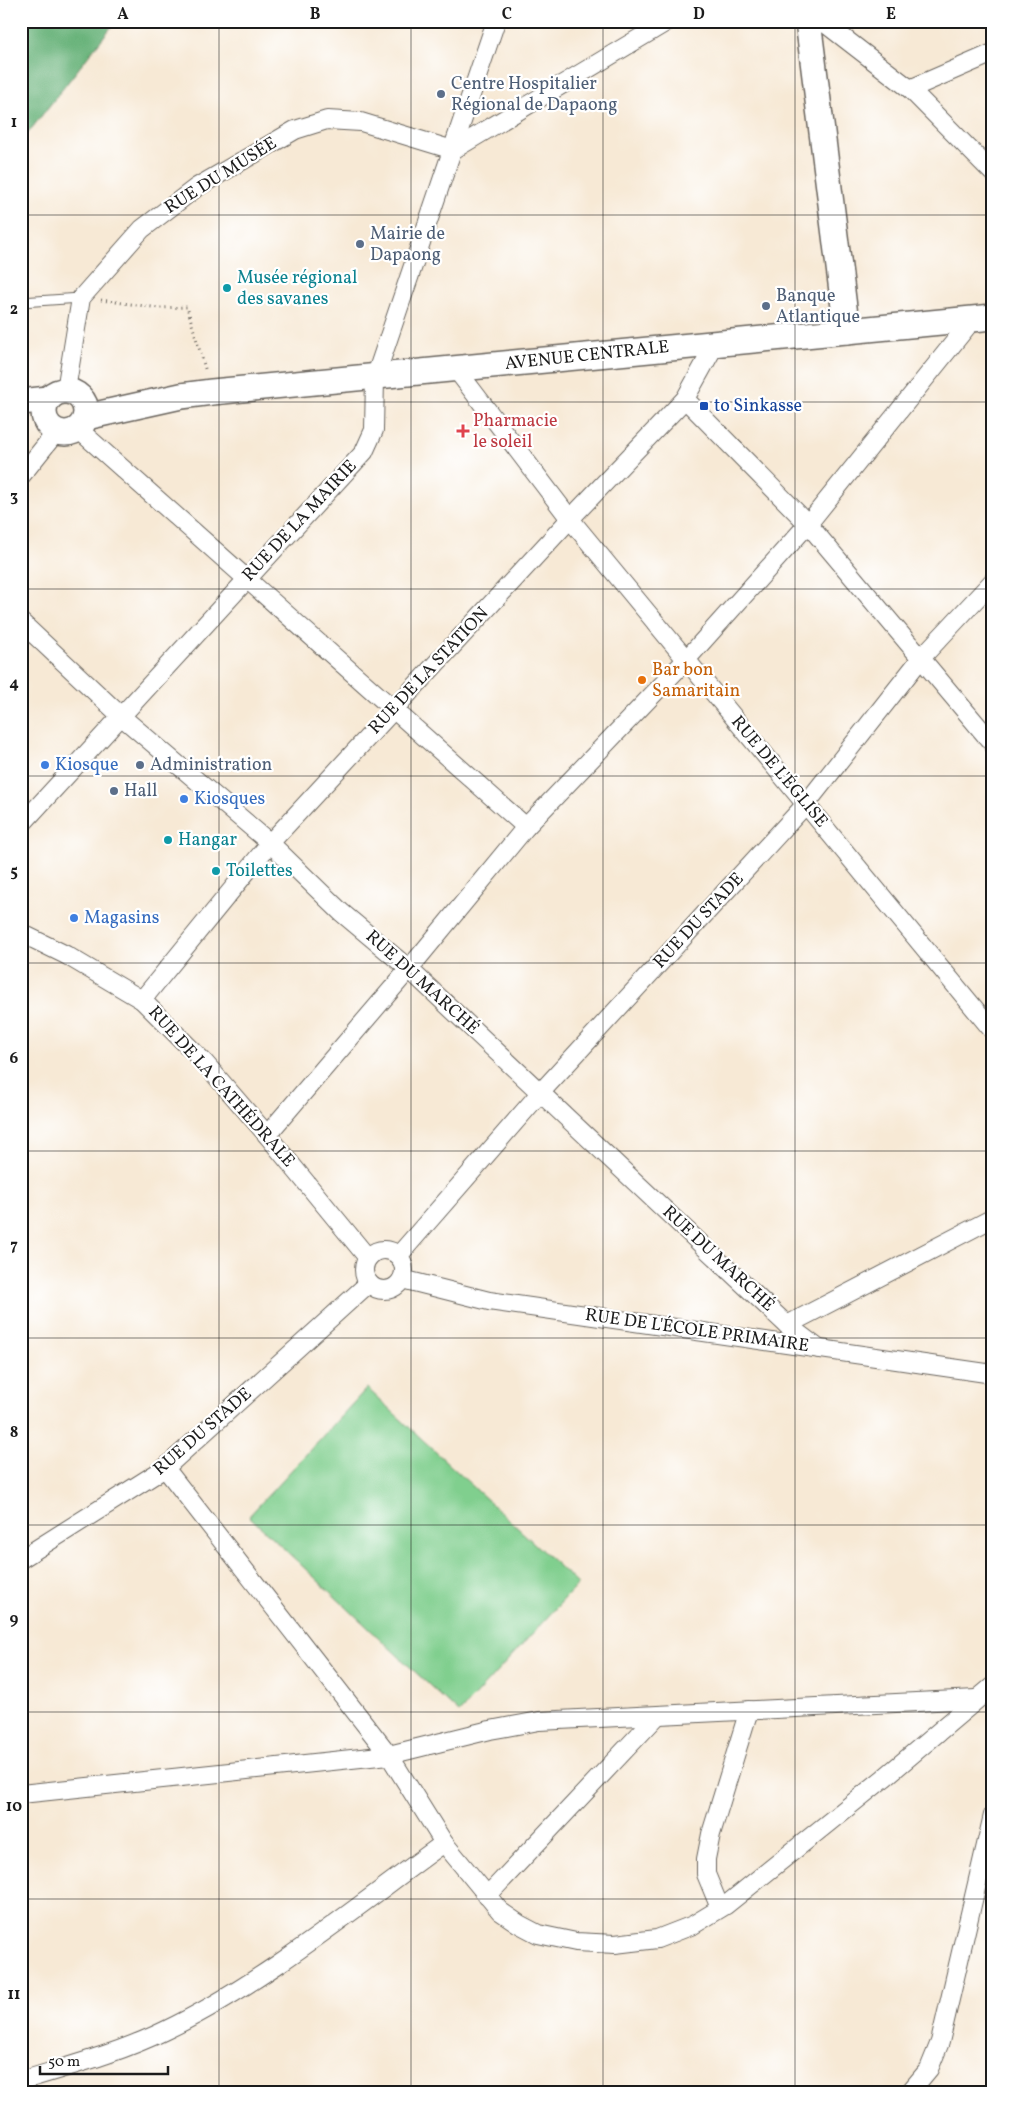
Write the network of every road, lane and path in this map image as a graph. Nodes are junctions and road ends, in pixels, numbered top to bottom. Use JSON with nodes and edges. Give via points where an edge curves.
{"nodes":[{"id":1,"x":496,"y":21,"type":"edge"},
{"id":2,"x":668,"y":21,"type":"edge"},
{"id":3,"x":808,"y":21,"type":"edge"},
{"id":4,"x":822,"y":21,"type":"edge"},
{"id":5,"x":993,"y":53,"type":"edge"},
{"id":6,"x":910,"y":89,"type":"junction"},
{"id":7,"x":453,"y":150,"type":"junction"},
{"id":8,"x":993,"y":173,"type":"edge"},
{"id":9,"x":81,"y":298,"type":"junction"},
{"id":10,"x":21,"y":302,"type":"edge"},
{"id":11,"x":983,"y":318,"type":"edge"},
{"id":12,"x":847,"y":331,"type":"junction"},
{"id":13,"x":716,"y":344,"type":"junction"},
{"id":14,"x":456,"y":369,"type":"junction"},
{"id":15,"x":375,"y":378,"type":"junction"},
{"id":16,"x":212,"y":392,"type":"junction"},
{"id":17,"x":684,"y":399,"type":"junction"},
{"id":18,"x":21,"y":402,"type":"edge"},
{"id":19,"x":66,"y":412,"type":"junction"},
{"id":20,"x":21,"y":417,"type":"edge"},
{"id":21,"x":21,"y":476,"type":"edge"},
{"id":22,"x":570,"y":518,"type":"junction"},
{"id":23,"x":808,"y":524,"type":"junction"},
{"id":24,"x":247,"y":577,"type":"junction"},
{"id":25,"x":993,"y":581,"type":"edge"},
{"id":26,"x":21,"y":622,"type":"edge"},
{"id":27,"x":922,"y":657,"type":"junction"},
{"id":28,"x":685,"y":661,"type":"junction"},
{"id":29,"x":394,"y":708,"type":"junction"},
{"id":30,"x":122,"y":716,"type":"junction"},
{"id":31,"x":993,"y":744,"type":"edge"},
{"id":32,"x":806,"y":804,"type":"junction"},
{"id":33,"x":21,"y":825,"type":"edge"},
{"id":34,"x":526,"y":827,"type":"junction"},
{"id":35,"x":270,"y":843,"type":"junction"},
{"id":36,"x":21,"y":933,"type":"edge"},
{"id":37,"x":409,"y":969,"type":"junction"},
{"id":38,"x":142,"y":1000,"type":"junction"},
{"id":39,"x":993,"y":1032,"type":"edge"},
{"id":40,"x":541,"y":1092,"type":"junction"},
{"id":41,"x":267,"y":1134,"type":"junction"},
{"id":42,"x":993,"y":1218,"type":"edge"},
{"id":43,"x":399,"y":1255,"type":"junction"},
{"id":44,"x":368,"y":1258,"type":"junction"},
{"id":45,"x":402,"y":1279,"type":"junction"},
{"id":46,"x":369,"y":1283,"type":"junction"},
{"id":47,"x":787,"y":1325,"type":"junction"},
{"id":48,"x":819,"y":1349,"type":"junction"},
{"id":49,"x":993,"y":1374,"type":"edge"},
{"id":50,"x":165,"y":1468,"type":"junction"},
{"id":51,"x":21,"y":1559,"type":"edge"},
{"id":52,"x":993,"y":1686,"type":"edge"},
{"id":53,"x":976,"y":1699,"type":"junction"},
{"id":54,"x":749,"y":1710,"type":"junction"},
{"id":55,"x":656,"y":1716,"type":"junction"},
{"id":56,"x":389,"y":1756,"type":"junction"},
{"id":57,"x":21,"y":1794,"type":"edge"},
{"id":58,"x":993,"y":1815,"type":"edge"},
{"id":59,"x":444,"y":1843,"type":"junction"},
{"id":60,"x":487,"y":1896,"type":"junction"},
{"id":61,"x":720,"y":1908,"type":"junction"},
{"id":62,"x":21,"y":2081,"type":"edge"},
{"id":63,"x":909,"y":2093,"type":"edge"}],
"edges":[{"from":1,"to":7,"type":"street","name":"RUE DE LA MAIRIE"},
{"from":2,"to":7,"type":"street"},
{"from":3,"to":12,"type":"main road"},
{"from":4,"to":6,"type":"street"},
{"from":5,"to":6,"type":"street"},
{"from":6,"to":8,"type":"street"},
{"from":7,"to":9,"type":"street","name":"RUE DU MUSÉE","via":[[361,122],[327,120],[309,124],[197,187],[168,207],[142,228]]},
{"from":7,"to":15,"type":"street","name":"RUE DE LA MAIRIE"},
{"from":9,"to":10,"type":"lane"},
{"from":9,"to":16,"type":"path","via":[[159,308],[186,307]]},
{"from":9,"to":19,"type":"street"},
{"from":11,"to":12,"type":"main road","name":"AVENUE CENTRALE"},
{"from":11,"to":23,"type":"street"},
{"from":12,"to":13,"type":"main road","name":"AVENUE CENTRALE"},
{"from":13,"to":14,"type":"main road","name":"AVENUE CENTRALE"},
{"from":13,"to":17,"type":"street","name":"RUE DE LA STATION"},
{"from":14,"to":15,"type":"main road","name":"AVENUE CENTRALE"},
{"from":14,"to":22,"type":"street","name":"RUE DE L'ÉGLISE"},
{"from":15,"to":16,"type":"main road","name":"AVENUE CENTRALE"},
{"from":15,"to":24,"type":"street","name":"RUE DE LA MAIRIE","via":[[374,430],[364,452]]},
{"from":16,"to":19,"type":"main road","name":"AVENUE CENTRALE"},
{"from":17,"to":22,"type":"street","name":"RUE DE LA STATION"},
{"from":17,"to":23,"type":"street"},
{"from":18,"to":19,"type":"main road","name":"AVENUE CENTRALE"},
{"from":19,"to":20,"type":"main road","name":"AVENUE CENTRALE"},
{"from":19,"to":21,"type":"street"},
{"from":19,"to":24,"type":"street"},
{"from":22,"to":28,"type":"street","name":"RUE DE L'ÉGLISE"},
{"from":22,"to":29,"type":"street","name":"RUE DE LA STATION"},
{"from":23,"to":27,"type":"street"},
{"from":23,"to":28,"type":"street"},
{"from":24,"to":29,"type":"street"},
{"from":24,"to":30,"type":"street","name":"RUE DE LA MAIRIE"},
{"from":25,"to":27,"type":"street","name":"RUE DU STADE"},
{"from":26,"to":30,"type":"street","name":"RUE DU MARCHÉ"},
{"from":27,"to":31,"type":"street"},
{"from":27,"to":32,"type":"street","name":"RUE DU STADE"},
{"from":28,"to":32,"type":"street","name":"RUE DE L'ÉGLISE"},
{"from":28,"to":34,"type":"street"},
{"from":29,"to":34,"type":"street"},
{"from":29,"to":35,"type":"street","name":"RUE DE LA STATION"},
{"from":30,"to":33,"type":"street","name":"RUE DE LA MAIRIE"},
{"from":30,"to":35,"type":"street","name":"RUE DU MARCHÉ"},
{"from":32,"to":39,"type":"street","name":"RUE DE L'ÉGLISE"},
{"from":32,"to":40,"type":"street","name":"RUE DU STADE"},
{"from":34,"to":37,"type":"street"},
{"from":35,"to":37,"type":"street","name":"RUE DU MARCHÉ","via":[[341,912]]},
{"from":35,"to":38,"type":"street","name":"RUE DE LA STATION"},
{"from":36,"to":38,"type":"street","name":"RUE DE LA CATHÉDRALE","via":[[66,954]]},
{"from":37,"to":40,"type":"street","name":"RUE DU MARCHÉ"},
{"from":37,"to":41,"type":"street"},
{"from":38,"to":41,"type":"street","name":"RUE DE LA CATHÉDRALE","via":[[204,1062]]},
{"from":40,"to":43,"type":"street","name":"RUE DU STADE"},
{"from":40,"to":47,"type":"street","name":"RUE DU MARCHÉ"},
{"from":41,"to":44,"type":"street","name":"RUE DE LA CATHÉDRALE"},
{"from":42,"to":47,"type":"street"},
{"from":43,"to":44,"type":"street","via":[[386,1249]]},
{"from":43,"to":45,"type":"street","via":[[405,1267]]},
{"from":44,"to":46,"type":"street","via":[[364,1271]]},
{"from":45,"to":46,"type":"street","via":[[387,1290],[374,1288]]},
{"from":45,"to":48,"type":"street","name":"RUE DE L'ÉCOLE PRIMAIRE","via":[[489,1300]]},
{"from":46,"to":50,"type":"street","name":"RUE DU STADE"},
{"from":47,"to":48,"type":"street","name":"RUE DU MARCHÉ"},
{"from":48,"to":49,"type":"street","name":"RUE DE L'ÉCOLE PRIMAIRE"},
{"from":50,"to":51,"type":"street","name":"RUE DU STADE"},
{"from":50,"to":56,"type":"street"},
{"from":52,"to":53,"type":"street"},
{"from":53,"to":54,"type":"street"},
{"from":53,"to":61,"type":"street","via":[[884,1778]]},
{"from":54,"to":55,"type":"street"},
{"from":54,"to":61,"type":"street","via":[[706,1859],[706,1874]]},
{"from":55,"to":56,"type":"street","via":[[539,1721]]},
{"from":55,"to":60,"type":"street"},
{"from":56,"to":57,"type":"street"},
{"from":56,"to":59,"type":"street"},
{"from":58,"to":63,"type":"street","via":[[940,2042],[929,2069]]},
{"from":59,"to":60,"type":"street"},
{"from":59,"to":62,"type":"street","via":[[286,1957],[196,2015],[131,2046]]},
{"from":60,"to":61,"type":"street","via":[[500,1911],[538,1934],[576,1942],[615,1944],[657,1939],[693,1925]]}]}
